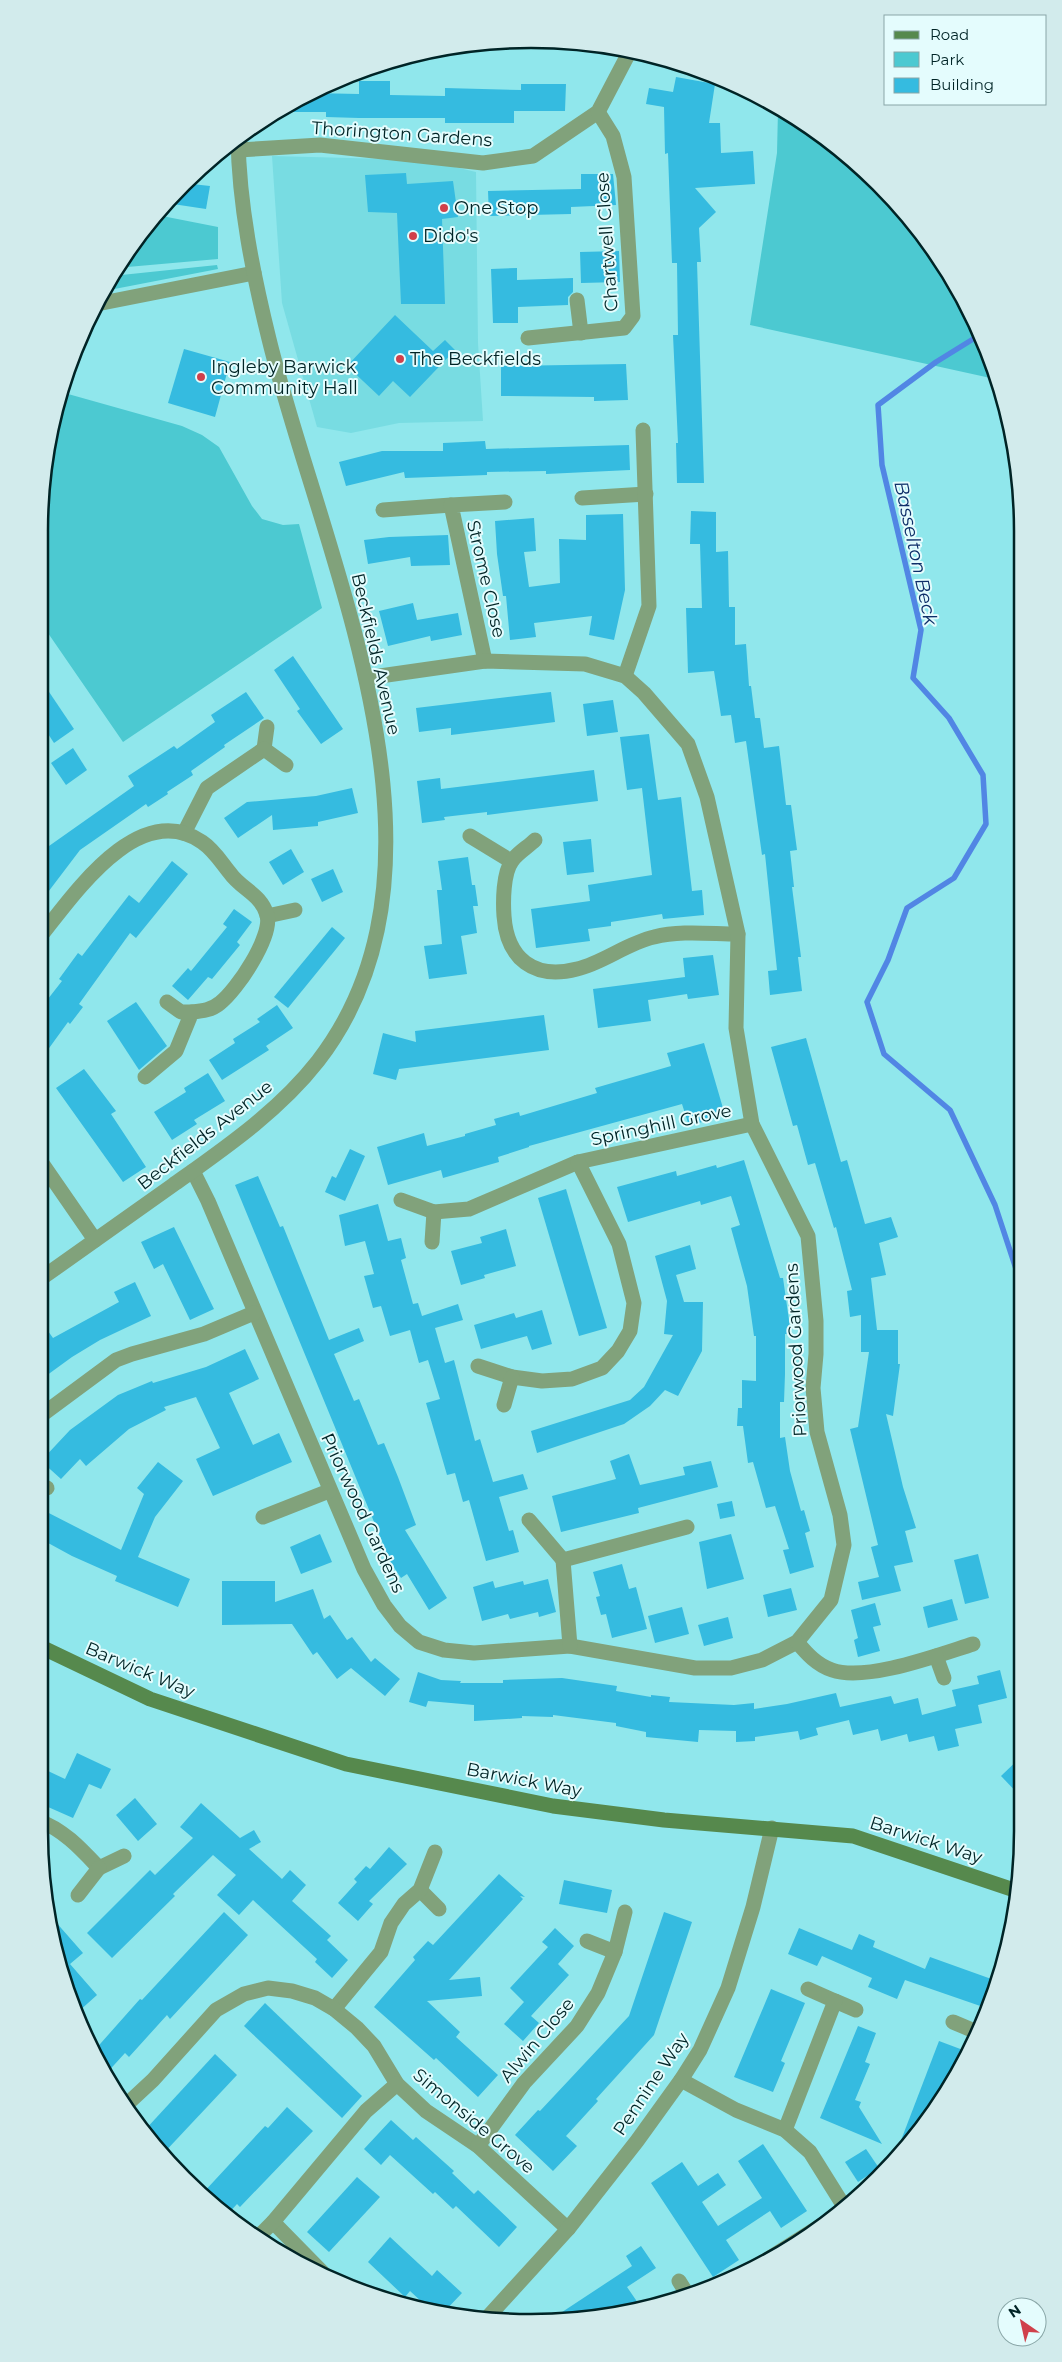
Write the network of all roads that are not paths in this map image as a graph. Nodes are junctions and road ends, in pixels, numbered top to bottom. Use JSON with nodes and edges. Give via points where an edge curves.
{"nodes":[{"id":1,"x":627,"y":57,"type":"edge"},
{"id":2,"x":598,"y":112,"type":"junction"},
{"id":3,"x":241,"y":144,"type":"edge"},
{"id":4,"x":238,"y":146,"type":"edge"},
{"id":5,"x":254,"y":273,"type":"junction"},
{"id":6,"x":577,"y":300,"type":"dead end"},
{"id":7,"x":105,"y":302,"type":"edge"},
{"id":8,"x":581,"y":333,"type":"junction"},
{"id":9,"x":528,"y":338,"type":"dead end"},
{"id":10,"x":643,"y":430,"type":"dead end"},
{"id":11,"x":646,"y":494,"type":"junction"},
{"id":12,"x":582,"y":498,"type":"dead end"},
{"id":13,"x":505,"y":502,"type":"dead end"},
{"id":14,"x":450,"y":505,"type":"junction"},
{"id":15,"x":383,"y":510,"type":"dead end"},
{"id":16,"x":485,"y":661,"type":"junction"},
{"id":17,"x":625,"y":676,"type":"junction"},
{"id":18,"x":366,"y":678,"type":"junction"},
{"id":19,"x":267,"y":727,"type":"dead end"},
{"id":20,"x":264,"y":749,"type":"junction"},
{"id":21,"x":286,"y":765,"type":"dead end"},
{"id":22,"x":184,"y":833,"type":"junction"},
{"id":23,"x":470,"y":836,"type":"dead end"},
{"id":24,"x":535,"y":840,"type":"dead end"},
{"id":25,"x":511,"y":861,"type":"junction"},
{"id":26,"x":295,"y":910,"type":"dead end"},
{"id":27,"x":267,"y":916,"type":"junction"},
{"id":28,"x":48,"y":927,"type":"edge"},
{"id":29,"x":738,"y":934,"type":"junction"},
{"id":30,"x":166,"y":1002,"type":"dead end"},
{"id":31,"x":192,"y":1012,"type":"junction"},
{"id":32,"x":145,"y":1077,"type":"dead end"},
{"id":33,"x":752,"y":1124,"type":"junction"},
{"id":34,"x":578,"y":1162,"type":"junction"},
{"id":35,"x":192,"y":1171,"type":"junction"},
{"id":36,"x":48,"y":1172,"type":"edge"},
{"id":37,"x":401,"y":1200,"type":"dead end"},
{"id":38,"x":434,"y":1212,"type":"junction"},
{"id":39,"x":95,"y":1240,"type":"junction"},
{"id":40,"x":432,"y":1242,"type":"dead end"},
{"id":41,"x":48,"y":1274,"type":"edge"},
{"id":42,"x":254,"y":1313,"type":"junction"},
{"id":43,"x":478,"y":1366,"type":"dead end"},
{"id":44,"x":512,"y":1377,"type":"junction"},
{"id":45,"x":504,"y":1405,"type":"dead end"},
{"id":46,"x":48,"y":1410,"type":"edge"},
{"id":47,"x":329,"y":1491,"type":"junction"},
{"id":48,"x":263,"y":1518,"type":"dead end"},
{"id":49,"x":529,"y":1520,"type":"dead end"},
{"id":50,"x":687,"y":1527,"type":"dead end"},
{"id":51,"x":562,"y":1560,"type":"junction"},
{"id":52,"x":797,"y":1642,"type":"junction"},
{"id":53,"x":973,"y":1644,"type":"dead end"},
{"id":54,"x":570,"y":1646,"type":"junction"},
{"id":55,"x":48,"y":1650,"type":"edge"},
{"id":56,"x":936,"y":1656,"type":"junction"},
{"id":57,"x":944,"y":1678,"type":"dead end"},
{"id":58,"x":48,"y":1825,"type":"edge"},
{"id":59,"x":772,"y":1828,"type":"junction"},
{"id":60,"x":435,"y":1852,"type":"dead end"},
{"id":61,"x":124,"y":1856,"type":"dead end"},
{"id":62,"x":99,"y":1868,"type":"junction"},
{"id":63,"x":1011,"y":1889,"type":"edge"},
{"id":64,"x":420,"y":1890,"type":"junction"},
{"id":65,"x":78,"y":1895,"type":"dead end"},
{"id":66,"x":439,"y":1909,"type":"dead end"},
{"id":67,"x":625,"y":1912,"type":"dead end"},
{"id":68,"x":587,"y":1941,"type":"dead end"},
{"id":69,"x":615,"y":1952,"type":"junction"},
{"id":70,"x":808,"y":1989,"type":"dead end"},
{"id":71,"x":835,"y":2001,"type":"junction"},
{"id":72,"x":334,"y":2009,"type":"junction"},
{"id":73,"x":856,"y":2010,"type":"dead end"},
{"id":74,"x":953,"y":2022,"type":"dead end"},
{"id":75,"x":972,"y":2030,"type":"edge"},
{"id":76,"x":681,"y":2080,"type":"junction"},
{"id":77,"x":397,"y":2084,"type":"junction"},
{"id":78,"x":130,"y":2101,"type":"edge"},
{"id":79,"x":786,"y":2130,"type":"junction"},
{"id":80,"x":478,"y":2146,"type":"junction"},
{"id":81,"x":841,"y":2202,"type":"edge"},
{"id":82,"x":273,"y":2222,"type":"junction"},
{"id":83,"x":568,"y":2229,"type":"junction"},
{"id":84,"x":262,"y":2233,"type":"edge"},
{"id":85,"x":315,"y":2264,"type":"edge"},
{"id":86,"x":679,"y":2281,"type":"dead end"},
{"id":87,"x":684,"y":2290,"type":"edge"},
{"id":88,"x":492,"y":2312,"type":"edge"}],
"edges":[{"from":1,"to":2,"type":"street","name":"Thorington Gardens"},
{"from":2,"to":3,"type":"street","name":"Thorington Gardens","via":[[533,156],[483,162],[320,145]]},
{"from":2,"to":8,"type":"street","name":"Chartwell Close","via":[[612,136],[624,177],[633,316],[624,328]]},
{"from":4,"to":5,"type":"street","name":"Beckfields Avenue","via":[[247,238]]},
{"from":5,"to":7,"type":"street"},
{"from":5,"to":18,"type":"street","name":"Beckfields Avenue","via":[[269,341],[345,594]]},
{"from":6,"to":8,"type":"street","name":"Chartwell Close"},
{"from":8,"to":9,"type":"street","name":"Chartwell Close"},
{"from":10,"to":11,"type":"street"},
{"from":11,"to":12,"type":"street"},
{"from":11,"to":17,"type":"street","via":[[649,606]]},
{"from":13,"to":14,"type":"street","name":"Strome Close"},
{"from":14,"to":15,"type":"street","name":"Strome Close"},
{"from":14,"to":16,"type":"street","name":"Strome Close"},
{"from":16,"to":17,"type":"street","name":"Priorwood Gardens","via":[[586,664]]},
{"from":16,"to":18,"type":"street","name":"Priorwood Gardens"},
{"from":17,"to":29,"type":"street","name":"Priorwood Gardens","via":[[688,744],[707,797]]},
{"from":18,"to":35,"type":"street","name":"Beckfields Avenue","via":[[378,742],[385,857],[379,921],[365,972],[348,1012],[319,1059],[258,1122]]},
{"from":19,"to":20,"type":"street"},
{"from":20,"to":21,"type":"street"},
{"from":20,"to":22,"type":"street","via":[[207,788]]},
{"from":22,"to":27,"type":"street","via":[[215,853],[232,876],[256,896]]},
{"from":22,"to":28,"type":"street","via":[[164,831],[127,844],[89,876]]},
{"from":23,"to":25,"type":"street"},
{"from":24,"to":25,"type":"street"},
{"from":25,"to":29,"type":"street","via":[[502,896],[505,935],[514,952],[527,964],[546,971],[578,969],[654,937],[682,933]]},
{"from":26,"to":27,"type":"street"},
{"from":27,"to":31,"type":"street","via":[[264,941],[221,1002],[207,1010]]},
{"from":29,"to":33,"type":"street","name":"Priorwood Gardens","via":[[736,1028]]},
{"from":30,"to":31,"type":"street","via":[[181,1012]]},
{"from":31,"to":32,"type":"street","via":[[176,1052]]},
{"from":33,"to":34,"type":"street","name":"Springhill Grove"},
{"from":33,"to":52,"type":"street","name":"Priorwood Gardens","via":[[808,1236],[816,1321],[813,1388],[817,1432],[840,1515],[844,1545],[831,1600]]},
{"from":34,"to":38,"type":"street","name":"Springhill Grove","via":[[469,1209]]},
{"from":34,"to":44,"type":"street","name":"Springhill Grove","via":[[619,1244],[634,1303],[630,1332],[602,1368],[572,1379],[542,1381]]},
{"from":35,"to":39,"type":"street","name":"Beckfields Avenue"},
{"from":35,"to":42,"type":"street","name":"Priorwood Gardens","via":[[208,1201]]},
{"from":36,"to":39,"type":"street"},
{"from":37,"to":38,"type":"street","name":"Springhill Grove"},
{"from":38,"to":40,"type":"street"},
{"from":39,"to":41,"type":"street","name":"Beckfields Avenue"},
{"from":42,"to":46,"type":"street","via":[[204,1334],[116,1360]]},
{"from":42,"to":47,"type":"street","name":"Priorwood Gardens"},
{"from":43,"to":44,"type":"street","name":"Springhill Grove"},
{"from":44,"to":45,"type":"street"},
{"from":47,"to":48,"type":"street"},
{"from":47,"to":54,"type":"street","name":"Priorwood Gardens","via":[[384,1605],[400,1626],[419,1642],[444,1650],[474,1653]]},
{"from":49,"to":51,"type":"street"},
{"from":50,"to":51,"type":"street"},
{"from":51,"to":54,"type":"street"},
{"from":52,"to":54,"type":"street","name":"Priorwood Gardens","via":[[762,1660],[731,1668],[695,1668]]},
{"from":52,"to":56,"type":"street","via":[[812,1660],[831,1670],[852,1675]]},
{"from":53,"to":56,"type":"street"},
{"from":55,"to":59,"type":"street","name":"Barwick Way","via":[[150,1699],[346,1764],[553,1806],[664,1820]]},
{"from":56,"to":57,"type":"street"},
{"from":58,"to":62,"type":"street","via":[[78,1846]]},
{"from":59,"to":63,"type":"street","name":"Barwick Way","via":[[853,1836]]},
{"from":59,"to":76,"type":"street","name":"Pennine Way","via":[[753,1907],[728,1988],[700,2050]]},
{"from":60,"to":64,"type":"street"},
{"from":61,"to":62,"type":"street"},
{"from":62,"to":65,"type":"street"},
{"from":64,"to":66,"type":"street"},
{"from":64,"to":72,"type":"street","via":[[404,1904],[391,1923],[381,1952]]},
{"from":67,"to":69,"type":"street","name":"Alwin Close"},
{"from":68,"to":69,"type":"street"},
{"from":69,"to":80,"type":"street","name":"Alwin Close","via":[[598,1994],[578,2026],[524,2083]]},
{"from":70,"to":71,"type":"street"},
{"from":71,"to":73,"type":"street"},
{"from":71,"to":79,"type":"street"},
{"from":72,"to":77,"type":"street","name":"Simonside Grove","via":[[374,2046]]},
{"from":72,"to":78,"type":"street","name":"Simonside Grove","via":[[315,1998],[292,1991],[268,1988],[244,1994],[216,2010]]},
{"from":74,"to":75,"type":"street"},
{"from":76,"to":79,"type":"street","via":[[736,2110]]},
{"from":76,"to":83,"type":"street","name":"Pennine Way"},
{"from":77,"to":80,"type":"street","name":"Simonside Grove","via":[[426,2111]]},
{"from":77,"to":82,"type":"street","via":[[354,2124]]},
{"from":79,"to":81,"type":"street","via":[[810,2152]]},
{"from":80,"to":83,"type":"street","name":"Simonside Grove"},
{"from":82,"to":84,"type":"street"},
{"from":82,"to":85,"type":"street"},
{"from":83,"to":88,"type":"street","name":"Pennine Way"},
{"from":86,"to":87,"type":"street"}]}
